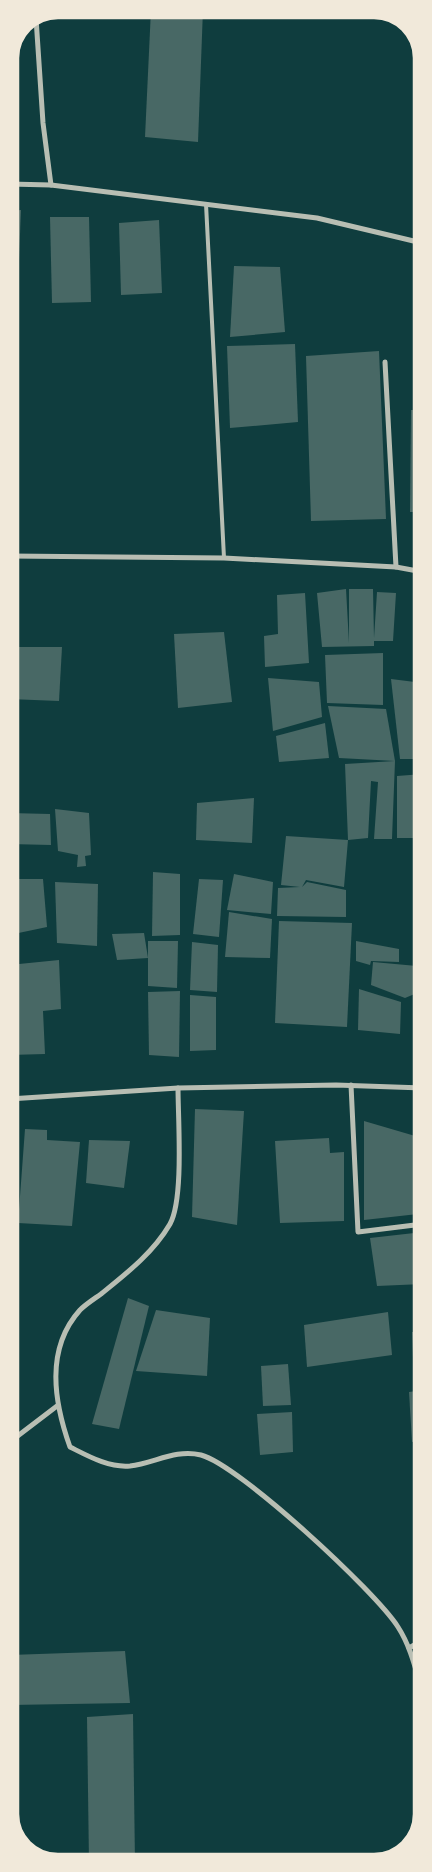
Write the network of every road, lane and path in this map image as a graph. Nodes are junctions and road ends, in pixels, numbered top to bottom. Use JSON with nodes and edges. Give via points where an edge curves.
{"nodes":[{"id":1,"x":36,"y":23,"type":"edge"},
{"id":2,"x":17,"y":184,"type":"edge"},
{"id":3,"x":51,"y":185,"type":"junction"},
{"id":4,"x":206,"y":204,"type":"junction"},
{"id":5,"x":414,"y":240,"type":"edge"},
{"id":6,"x":385,"y":362,"type":"dead end"},
{"id":7,"x":17,"y":556,"type":"edge"},
{"id":8,"x":224,"y":558,"type":"junction"},
{"id":9,"x":396,"y":567,"type":"junction"},
{"id":10,"x":414,"y":571,"type":"edge"},
{"id":11,"x":350,"y":1085,"type":"junction"},
{"id":12,"x":178,"y":1088,"type":"junction"},
{"id":13,"x":414,"y":1088,"type":"edge"},
{"id":14,"x":17,"y":1098,"type":"edge"},
{"id":15,"x":414,"y":1225,"type":"edge"},
{"id":16,"x":57,"y":1406,"type":"junction"},
{"id":17,"x":17,"y":1436,"type":"edge"},
{"id":18,"x":414,"y":1645,"type":"edge"},
{"id":19,"x":409,"y":1648,"type":"junction"},
{"id":20,"x":414,"y":1664,"type":"edge"}],
"edges":[{"from":1,"to":3,"type":"street"},
{"from":2,"to":3,"type":"street"},
{"from":3,"to":4,"type":"street"},
{"from":4,"to":5,"type":"street","via":[[317,218]]},
{"from":4,"to":8,"type":"lane"},
{"from":6,"to":9,"type":"street"},
{"from":7,"to":8,"type":"street"},
{"from":8,"to":9,"type":"street"},
{"from":9,"to":10,"type":"street"},
{"from":11,"to":12,"type":"street"},
{"from":11,"to":13,"type":"street"},
{"from":11,"to":15,"type":"street","via":[[358,1232]]},
{"from":12,"to":14,"type":"street"},
{"from":12,"to":16,"type":"street","via":[[179,1183],[171,1223],[148,1255],[80,1311],[62,1338],[55,1378]]},
{"from":16,"to":17,"type":"street"},
{"from":16,"to":19,"type":"street","via":[[70,1447],[98,1461],[129,1466],[177,1453],[201,1455],[224,1467],[279,1510],[345,1569],[381,1605]]},
{"from":18,"to":19,"type":"street"},
{"from":19,"to":20,"type":"street"}]}
